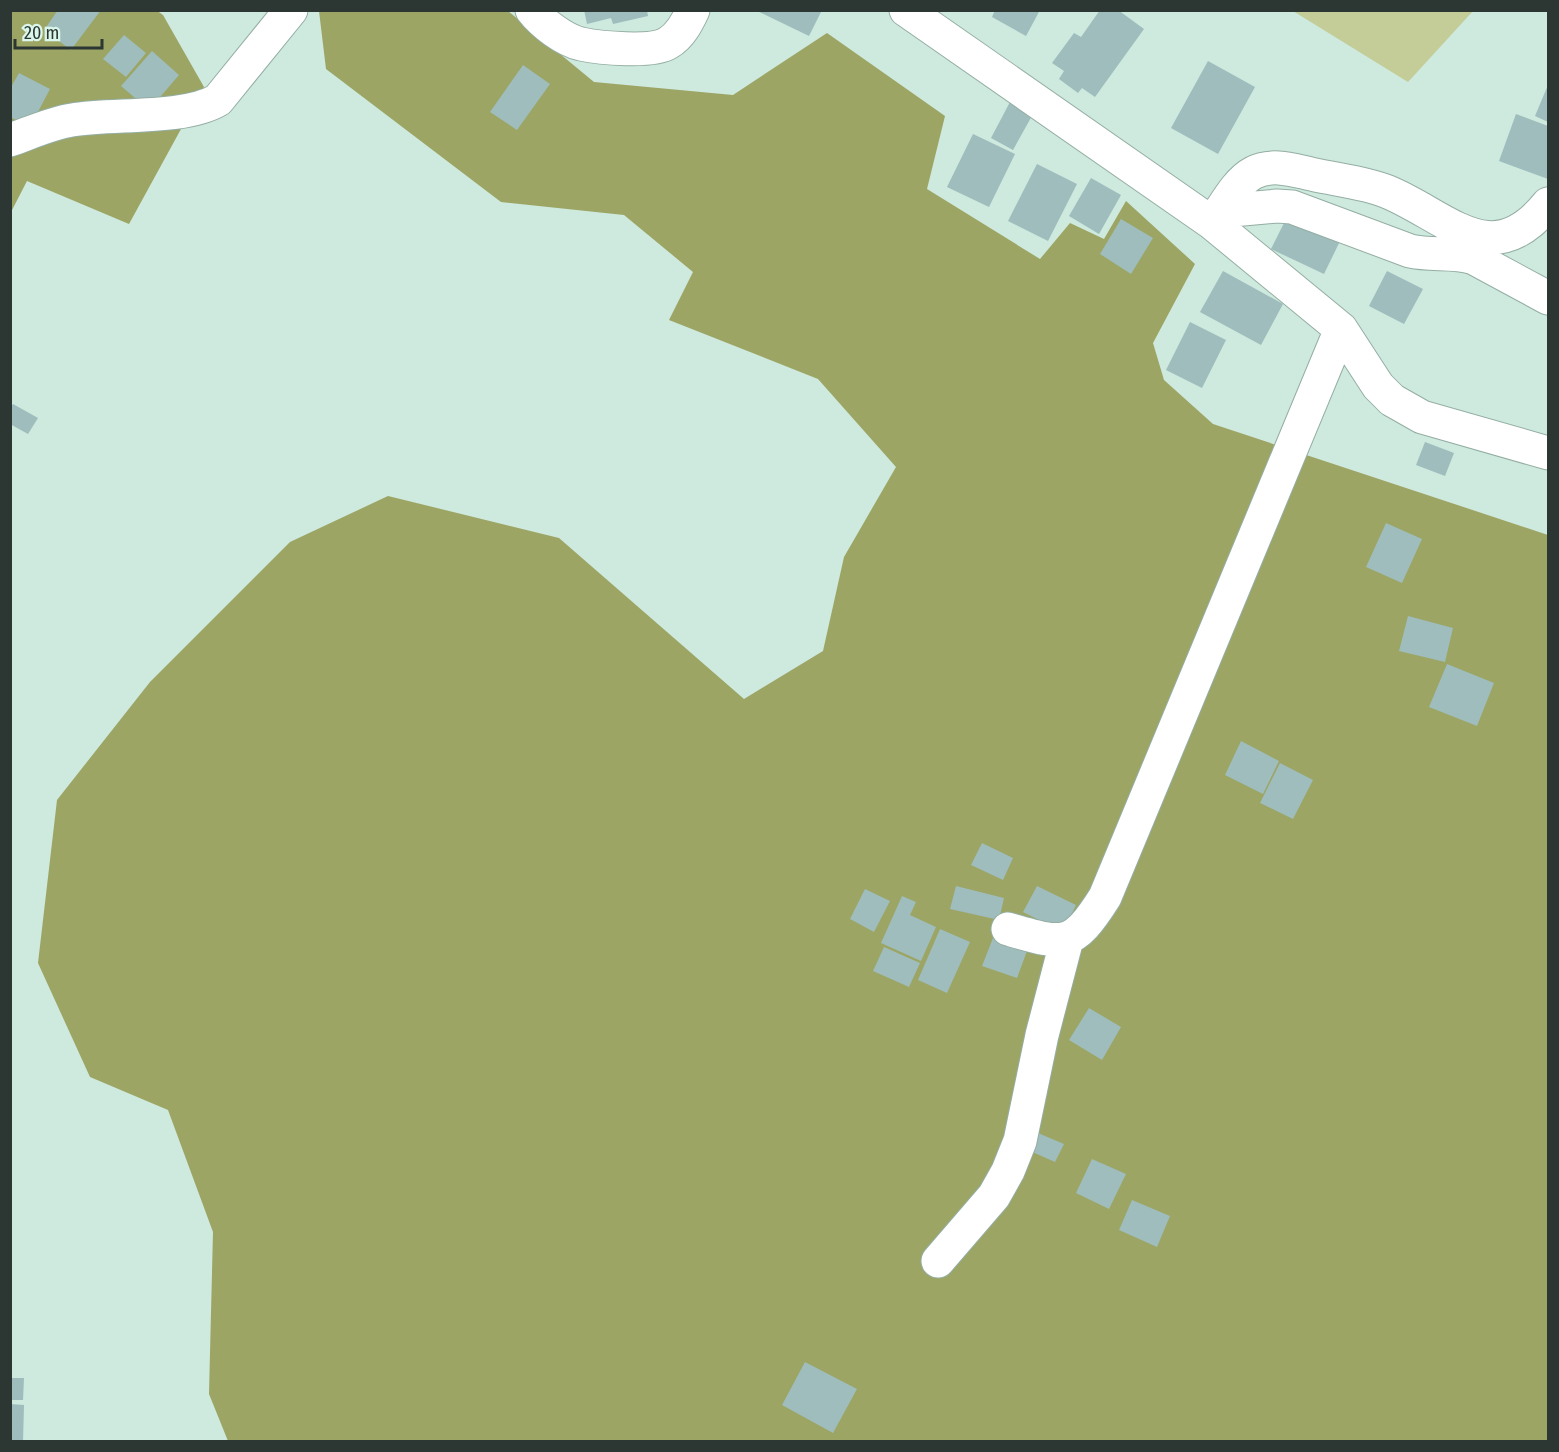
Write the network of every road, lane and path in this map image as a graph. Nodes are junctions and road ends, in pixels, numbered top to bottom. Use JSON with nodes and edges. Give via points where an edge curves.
{"nodes":[{"id":1,"x":291,"y":10,"type":"edge"},
{"id":2,"x":532,"y":10,"type":"edge"},
{"id":3,"x":693,"y":10,"type":"edge"},
{"id":4,"x":906,"y":10,"type":"edge"},
{"id":5,"x":10,"y":140,"type":"edge"},
{"id":6,"x":1548,"y":204,"type":"edge"},
{"id":7,"x":1217,"y":217,"type":"junction"},
{"id":8,"x":1548,"y":298,"type":"edge"},
{"id":9,"x":1341,"y":329,"type":"junction"},
{"id":10,"x":1548,"y":453,"type":"edge"},
{"id":11,"x":1008,"y":929,"type":"dead end"},
{"id":12,"x":1067,"y":939,"type":"junction"},
{"id":13,"x":938,"y":1261,"type":"dead end"}],
"edges":[{"from":1,"to":5,"type":"street","via":[[218,100],[205,108],[70,120]]},
{"from":2,"to":3,"type":"street","via":[[539,20],[580,44],[640,50],[668,44],[681,33]]},
{"from":4,"to":7,"type":"street"},
{"from":6,"to":7,"type":"street","via":[[1532,223],[1513,234],[1486,238],[1462,233],[1384,190],[1275,168],[1253,172]]},
{"from":7,"to":8,"type":"street","via":[[1277,206],[1293,207],[1420,254],[1467,255]]},
{"from":7,"to":9,"type":"street"},
{"from":9,"to":10,"type":"street","via":[[1378,386],[1405,408],[1422,417]]},
{"from":9,"to":12,"type":"street","via":[[1106,897],[1080,931]]},
{"from":11,"to":12,"type":"street","via":[[1053,941]]},
{"from":12,"to":13,"type":"street","via":[[1020,1141],[1008,1171],[994,1196]]}]}
